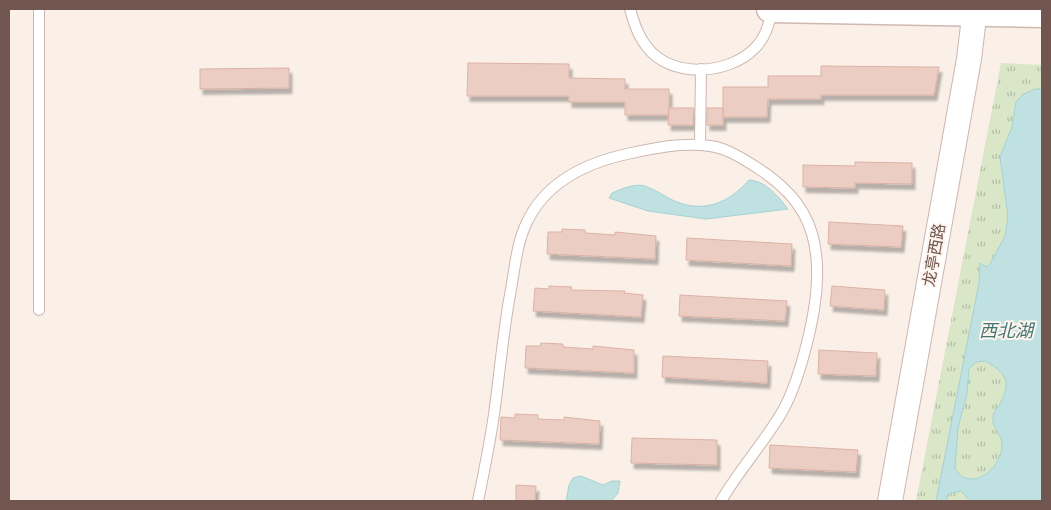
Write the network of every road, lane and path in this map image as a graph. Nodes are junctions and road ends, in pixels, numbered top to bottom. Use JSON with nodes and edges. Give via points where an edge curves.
{"nodes":[{"id":1,"x":39,"y":9,"type":"edge"},
{"id":2,"x":630,"y":9,"type":"edge"},
{"id":3,"x":771,"y":9,"type":"edge"},
{"id":4,"x":975,"y":11,"type":"edge"},
{"id":5,"x":1042,"y":14,"type":"edge"},
{"id":6,"x":701,"y":69,"type":"junction"},
{"id":7,"x":700,"y":146,"type":"junction"},
{"id":8,"x":39,"y":310,"type":"dead end"},
{"id":9,"x":478,"y":501,"type":"edge"},
{"id":10,"x":721,"y":501,"type":"edge"},
{"id":11,"x":890,"y":501,"type":"edge"}],
"edges":[{"from":1,"to":8,"type":"lane"},
{"from":2,"to":6,"type":"lane","via":[[637,32],[648,49],[673,66]]},
{"from":3,"to":4,"type":"main road"},
{"from":3,"to":6,"type":"lane","via":[[768,31],[756,48],[727,65]]},
{"from":4,"to":5,"type":"main road"},
{"from":4,"to":11,"type":"street","name":"龙亭西路"},
{"from":6,"to":7,"type":"lane"},
{"from":7,"to":9,"type":"lane","via":[[666,146],[600,160],[561,180],[541,199],[527,221],[520,240],[503,329],[494,414]]},
{"from":7,"to":10,"type":"lane","via":[[712,146],[736,154],[794,196],[805,213],[816,252],[817,279],[811,316],[792,393],[780,416]]}]}
